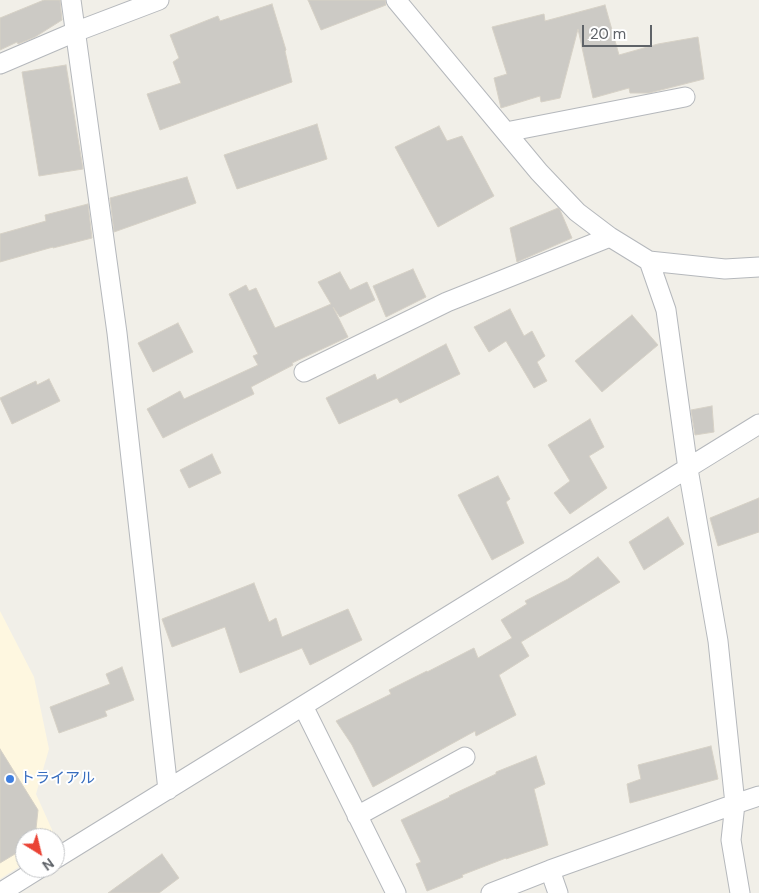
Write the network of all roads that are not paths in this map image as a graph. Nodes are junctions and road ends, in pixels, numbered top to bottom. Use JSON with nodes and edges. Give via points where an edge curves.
{"nodes":[{"id":1,"x":71,"y":0,"type":"edge"},
{"id":2,"x":159,"y":0,"type":"edge"},
{"id":3,"x":396,"y":0,"type":"edge"},
{"id":4,"x":75,"y":32,"type":"junction"},
{"id":5,"x":0,"y":64,"type":"edge"},
{"id":6,"x":684,"y":97,"type":"dead end"},
{"id":7,"x":506,"y":132,"type":"junction"},
{"id":8,"x":610,"y":237,"type":"junction"},
{"id":9,"x":649,"y":262,"type":"junction"},
{"id":10,"x":759,"y":267,"type":"edge"},
{"id":11,"x":304,"y":372,"type":"dead end"},
{"id":12,"x":759,"y":424,"type":"edge"},
{"id":13,"x":688,"y":469,"type":"junction"},
{"id":14,"x":303,"y":706,"type":"junction"},
{"id":15,"x":465,"y":757,"type":"dead end"},
{"id":16,"x":168,"y":790,"type":"junction"},
{"id":17,"x":759,"y":796,"type":"edge"},
{"id":18,"x":735,"y":804,"type":"junction"},
{"id":19,"x":357,"y":816,"type":"junction"},
{"id":20,"x":65,"y":853,"type":"edge"},
{"id":21,"x":550,"y":870,"type":"junction"},
{"id":22,"x":24,"y":878,"type":"edge"},
{"id":23,"x":0,"y":893,"type":"edge"},
{"id":24,"x":396,"y":893,"type":"edge"},
{"id":25,"x":491,"y":893,"type":"edge"},
{"id":26,"x":558,"y":893,"type":"edge"},
{"id":27,"x":740,"y":893,"type":"edge"}],
"edges":[{"from":1,"to":4,"type":"street"},
{"from":2,"to":4,"type":"street"},
{"from":3,"to":7,"type":"street"},
{"from":4,"to":5,"type":"street"},
{"from":4,"to":16,"type":"street","via":[[117,333]]},
{"from":6,"to":7,"type":"street"},
{"from":7,"to":8,"type":"street","via":[[577,212]]},
{"from":8,"to":9,"type":"street"},
{"from":8,"to":11,"type":"street","via":[[447,302]]},
{"from":9,"to":10,"type":"street","via":[[725,269]]},
{"from":9,"to":13,"type":"street","via":[[666,310]]},
{"from":12,"to":13,"type":"street"},
{"from":13,"to":14,"type":"street"},
{"from":13,"to":18,"type":"street","via":[[718,641]]},
{"from":14,"to":16,"type":"street"},
{"from":14,"to":19,"type":"street"},
{"from":15,"to":19,"type":"street"},
{"from":16,"to":20,"type":"street"},
{"from":17,"to":18,"type":"street"},
{"from":18,"to":21,"type":"street"},
{"from":18,"to":27,"type":"street","via":[[730,840]]},
{"from":19,"to":24,"type":"street"},
{"from":21,"to":25,"type":"street"},
{"from":21,"to":26,"type":"street"},
{"from":22,"to":23,"type":"street"}]}
